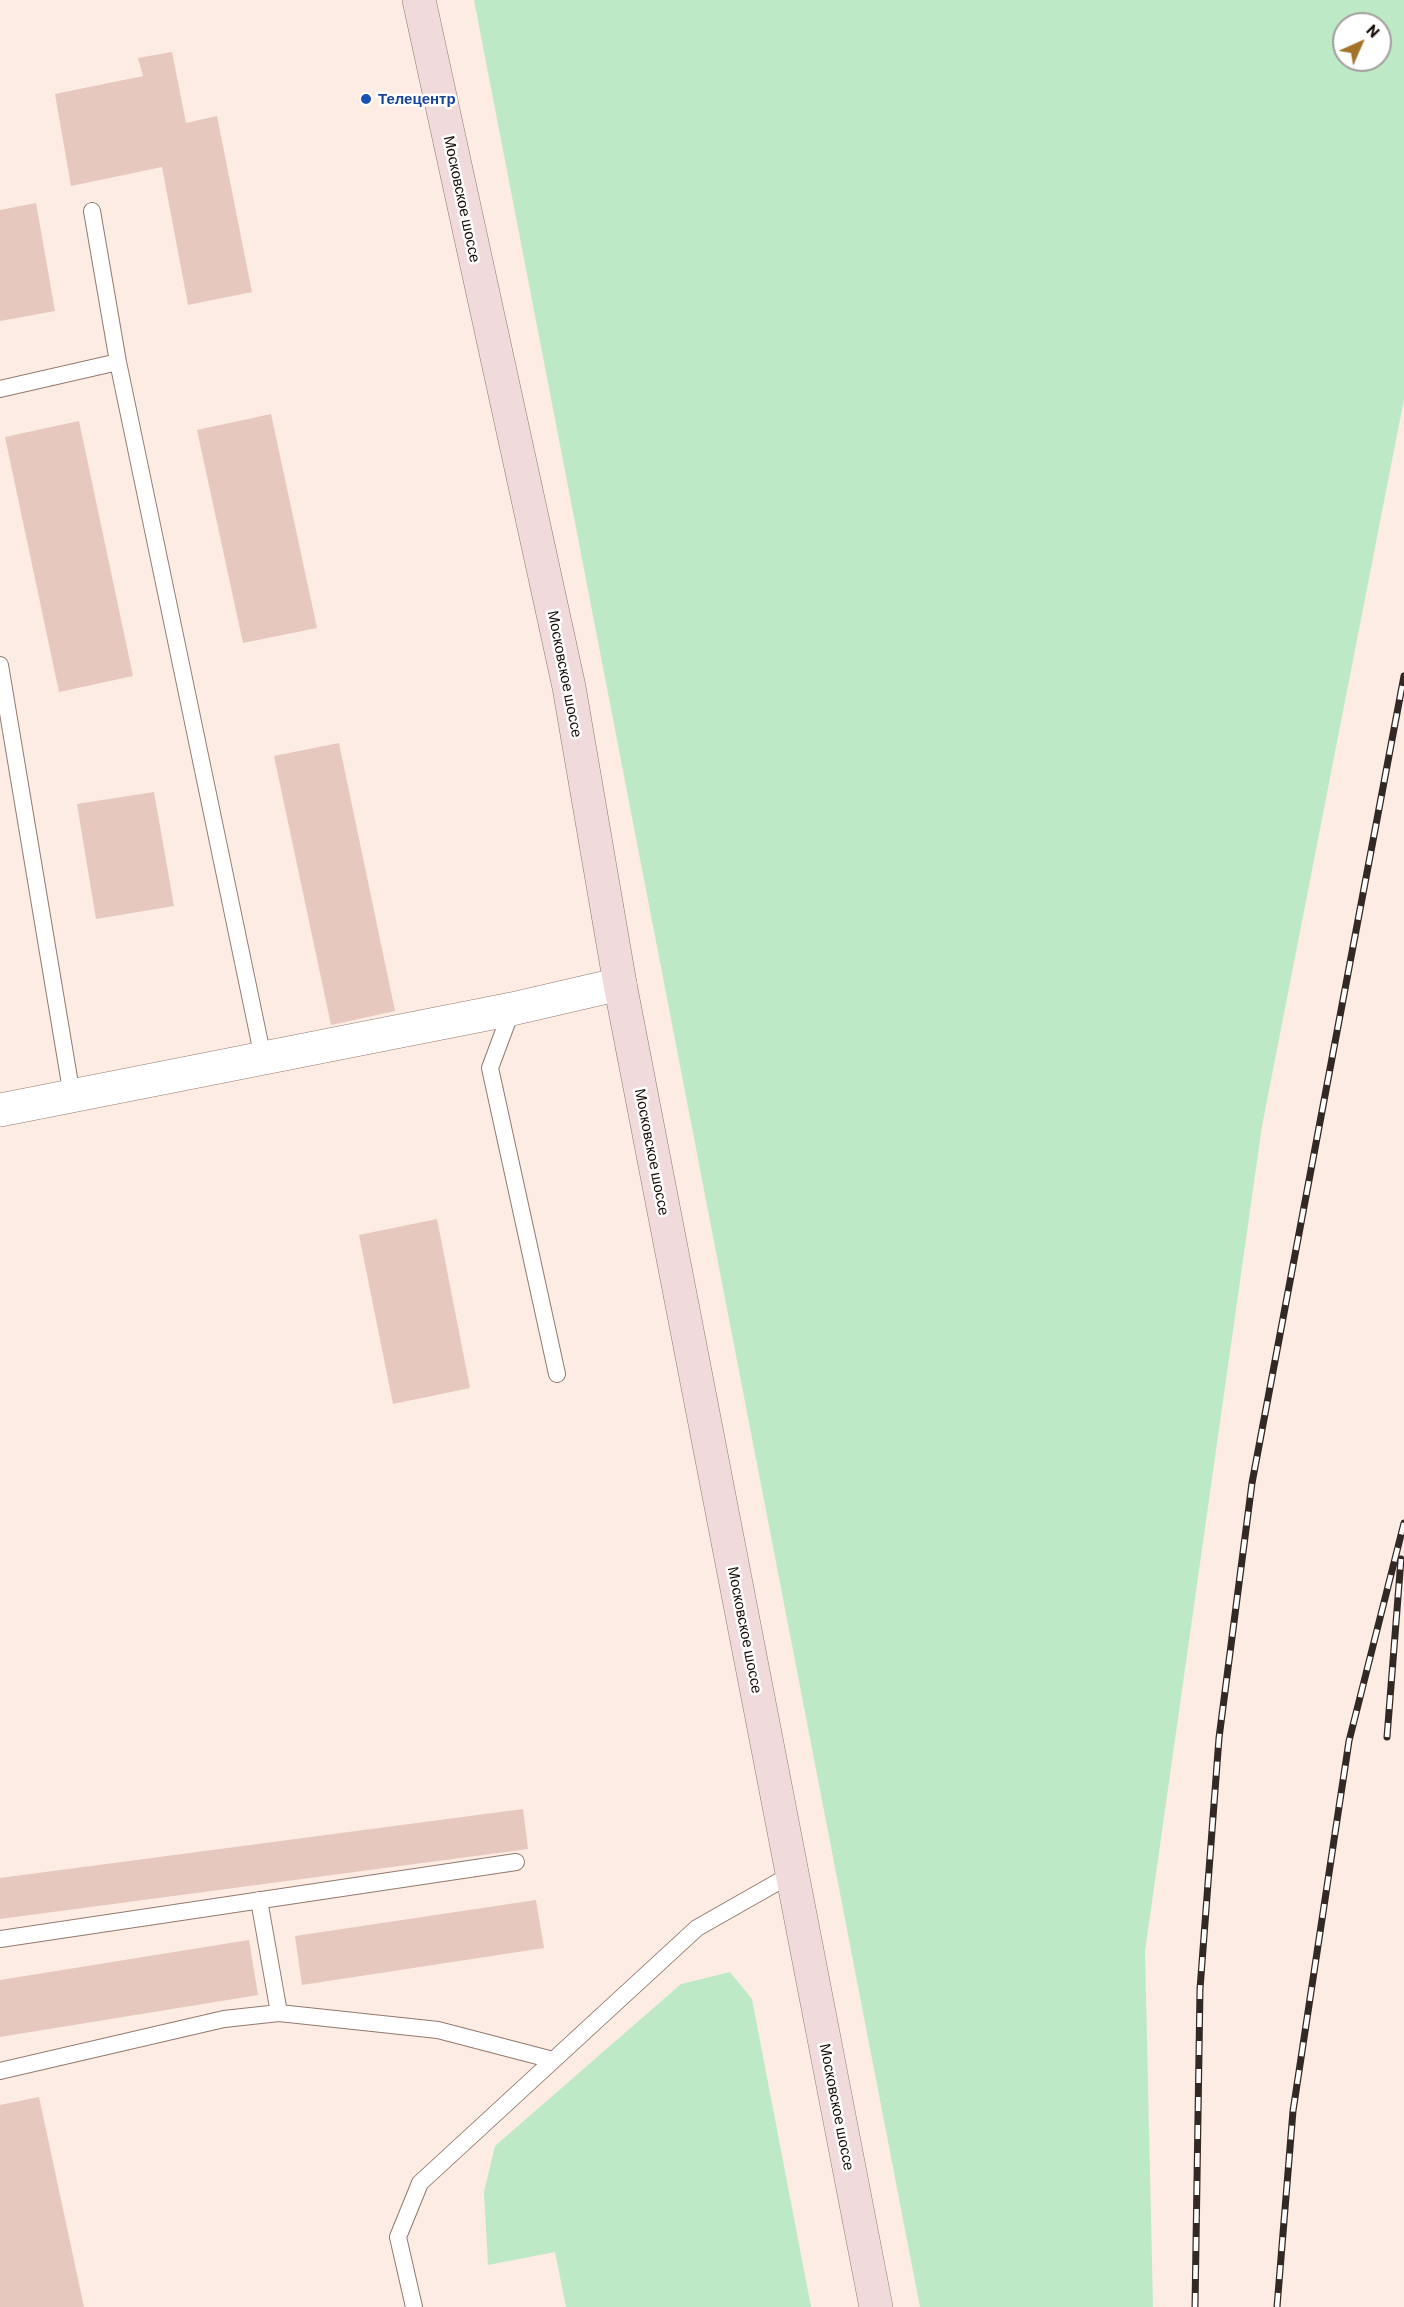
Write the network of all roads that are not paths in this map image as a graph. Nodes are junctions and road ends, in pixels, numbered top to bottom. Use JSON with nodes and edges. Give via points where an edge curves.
{"nodes":[{"id":1,"x":419,"y":0,"type":"edge"},
{"id":2,"x":92,"y":211,"type":"dead end"},
{"id":3,"x":117,"y":362,"type":"junction"},
{"id":4,"x":0,"y":389,"type":"edge"},
{"id":5,"x":0,"y":665,"type":"edge"},
{"id":6,"x":620,"y":984,"type":"junction"},
{"id":7,"x":512,"y":1009,"type":"junction"},
{"id":8,"x":263,"y":1058,"type":"junction"},
{"id":9,"x":72,"y":1096,"type":"junction"},
{"id":10,"x":0,"y":1110,"type":"edge"},
{"id":11,"x":557,"y":1374,"type":"dead end"},
{"id":12,"x":516,"y":1862,"type":"dead end"},
{"id":13,"x":792,"y":1874,"type":"junction"},
{"id":14,"x":259,"y":1900,"type":"junction"},
{"id":15,"x":0,"y":1939,"type":"edge"},
{"id":16,"x":279,"y":2013,"type":"junction"},
{"id":17,"x":554,"y":2060,"type":"junction"},
{"id":18,"x":0,"y":2071,"type":"edge"},
{"id":19,"x":414,"y":2307,"type":"edge"},
{"id":20,"x":876,"y":2307,"type":"edge"}],
"edges":[{"from":1,"to":6,"type":"main road","name":"Московское шоссе","via":[[569,687]]},
{"from":2,"to":3,"type":"lane"},
{"from":3,"to":4,"type":"lane"},
{"from":3,"to":8,"type":"lane"},
{"from":5,"to":9,"type":"lane"},
{"from":6,"to":7,"type":"street"},
{"from":6,"to":13,"type":"main road","name":"Московское шоссе"},
{"from":7,"to":8,"type":"street"},
{"from":7,"to":11,"type":"lane","via":[[490,1068]]},
{"from":8,"to":9,"type":"street"},
{"from":9,"to":10,"type":"street"},
{"from":12,"to":14,"type":"lane"},
{"from":13,"to":17,"type":"lane","via":[[697,1928]]},
{"from":13,"to":20,"type":"main road","name":"Московское шоссе"},
{"from":14,"to":15,"type":"lane"},
{"from":14,"to":16,"type":"lane"},
{"from":16,"to":17,"type":"lane","via":[[438,2030]]},
{"from":16,"to":18,"type":"lane","via":[[224,2019]]},
{"from":17,"to":19,"type":"lane","via":[[420,2183],[399,2237]]}]}
